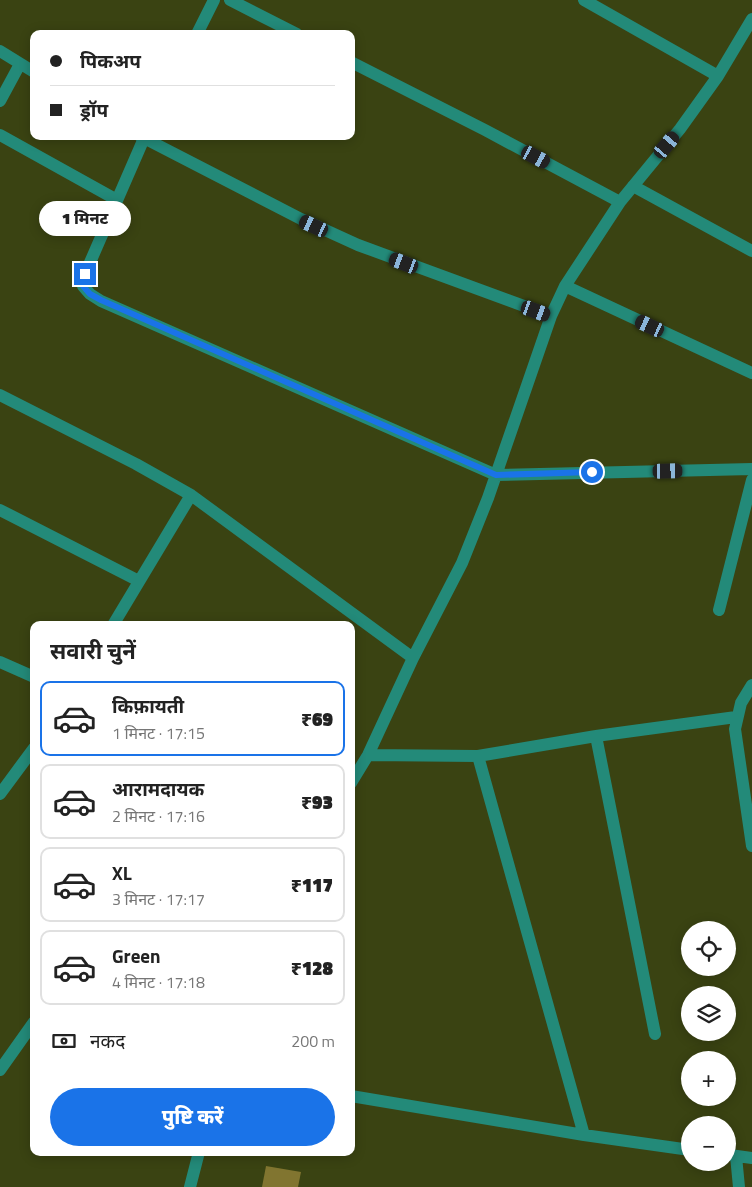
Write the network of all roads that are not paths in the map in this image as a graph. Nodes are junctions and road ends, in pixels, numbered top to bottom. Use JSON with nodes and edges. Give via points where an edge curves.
{"nodes":[{"id":1,"x":214,"y":0,"type":"edge"},
{"id":2,"x":230,"y":0,"type":"edge"},
{"id":3,"x":584,"y":0,"type":"edge"},
{"id":4,"x":752,"y":19,"type":"edge"},
{"id":5,"x":199,"y":30,"type":"edge"},
{"id":6,"x":289,"y":30,"type":"edge"},
{"id":7,"x":0,"y":51,"type":"edge"},
{"id":8,"x":20,"y":64,"type":"junction"},
{"id":9,"x":355,"y":64,"type":"edge"},
{"id":10,"x":30,"y":70,"type":"edge"},
{"id":11,"x":718,"y":76,"type":"junction"},
{"id":12,"x":0,"y":101,"type":"edge"},
{"id":13,"x":0,"y":135,"type":"edge"},
{"id":14,"x":142,"y":140,"type":"edge"},
{"id":15,"x":149,"y":140,"type":"edge"},
{"id":16,"x":632,"y":186,"type":"junction"},
{"id":17,"x":117,"y":200,"type":"junction"},
{"id":18,"x":620,"y":202,"type":"junction"},
{"id":19,"x":752,"y":251,"type":"edge"},
{"id":20,"x":565,"y":286,"type":"junction"},
{"id":21,"x":551,"y":316,"type":"junction"},
{"id":22,"x":752,"y":373,"type":"edge"},
{"id":23,"x":0,"y":395,"type":"edge"},
{"id":24,"x":752,"y":469,"type":"edge"},
{"id":25,"x":496,"y":475,"type":"junction"},
{"id":26,"x":752,"y":480,"type":"edge"},
{"id":27,"x":191,"y":495,"type":"junction"},
{"id":28,"x":0,"y":510,"type":"edge"},
{"id":29,"x":139,"y":581,"type":"junction"},
{"id":30,"x":719,"y":610,"type":"dead end"},
{"id":31,"x":115,"y":621,"type":"edge"},
{"id":32,"x":413,"y":658,"type":"junction"},
{"id":33,"x":0,"y":662,"type":"edge"},
{"id":34,"x":30,"y":676,"type":"edge"},
{"id":35,"x":752,"y":685,"type":"edge"},
{"id":36,"x":736,"y":717,"type":"junction"},
{"id":37,"x":596,"y":736,"type":"junction"},
{"id":38,"x":30,"y":753,"type":"edge"},
{"id":39,"x":368,"y":755,"type":"junction"},
{"id":40,"x":478,"y":756,"type":"junction"},
{"id":41,"x":355,"y":776,"type":"edge"},
{"id":42,"x":0,"y":794,"type":"edge"},
{"id":43,"x":752,"y":846,"type":"edge"},
{"id":44,"x":30,"y":1028,"type":"edge"},
{"id":45,"x":656,"y":1034,"type":"dead end"},
{"id":46,"x":0,"y":1070,"type":"edge"},
{"id":47,"x":355,"y":1097,"type":"edge"},
{"id":48,"x":584,"y":1135,"type":"junction"},
{"id":49,"x":681,"y":1149,"type":"edge"},
{"id":50,"x":198,"y":1156,"type":"edge"},
{"id":51,"x":736,"y":1156,"type":"edge"},
{"id":52,"x":752,"y":1158,"type":"edge"},
{"id":53,"x":736,"y":1171,"type":"edge"},
{"id":54,"x":190,"y":1187,"type":"edge"},
{"id":55,"x":739,"y":1187,"type":"edge"}],
"edges":[{"from":1,"to":5,"type":"street"},
{"from":2,"to":6,"type":"street"},
{"from":3,"to":11,"type":"street"},
{"from":4,"to":11,"type":"street"},
{"from":7,"to":8,"type":"street"},
{"from":8,"to":10,"type":"street"},
{"from":8,"to":12,"type":"street"},
{"from":9,"to":18,"type":"street"},
{"from":11,"to":16,"type":"street","via":[[680,129]]},
{"from":13,"to":17,"type":"street"},
{"from":14,"to":17,"type":"street"},
{"from":15,"to":21,"type":"street","via":[[358,246]]},
{"from":16,"to":18,"type":"street"},
{"from":16,"to":19,"type":"street"},
{"from":17,"to":25,"type":"street","via":[[85,274],[83,286],[90,294]]},
{"from":18,"to":20,"type":"street"},
{"from":20,"to":21,"type":"street"},
{"from":20,"to":22,"type":"street"},
{"from":21,"to":25,"type":"street"},
{"from":23,"to":27,"type":"street"},
{"from":24,"to":25,"type":"street"},
{"from":25,"to":32,"type":"street","via":[[462,563]]},
{"from":26,"to":30,"type":"street"},
{"from":27,"to":29,"type":"street"},
{"from":27,"to":32,"type":"street"},
{"from":28,"to":29,"type":"street"},
{"from":29,"to":31,"type":"street"},
{"from":32,"to":39,"type":"street"},
{"from":33,"to":34,"type":"street"},
{"from":35,"to":36,"type":"street","via":[[740,703]]},
{"from":36,"to":37,"type":"street"},
{"from":36,"to":43,"type":"street","via":[[739,766]]},
{"from":37,"to":40,"type":"street"},
{"from":37,"to":45,"type":"street"},
{"from":38,"to":42,"type":"street"},
{"from":39,"to":40,"type":"street"},
{"from":39,"to":41,"type":"street"},
{"from":40,"to":48,"type":"street"},
{"from":44,"to":46,"type":"street"},
{"from":47,"to":48,"type":"street"},
{"from":48,"to":49,"type":"street"},
{"from":50,"to":54,"type":"street"},
{"from":51,"to":52,"type":"street"},
{"from":53,"to":55,"type":"street"}]}
